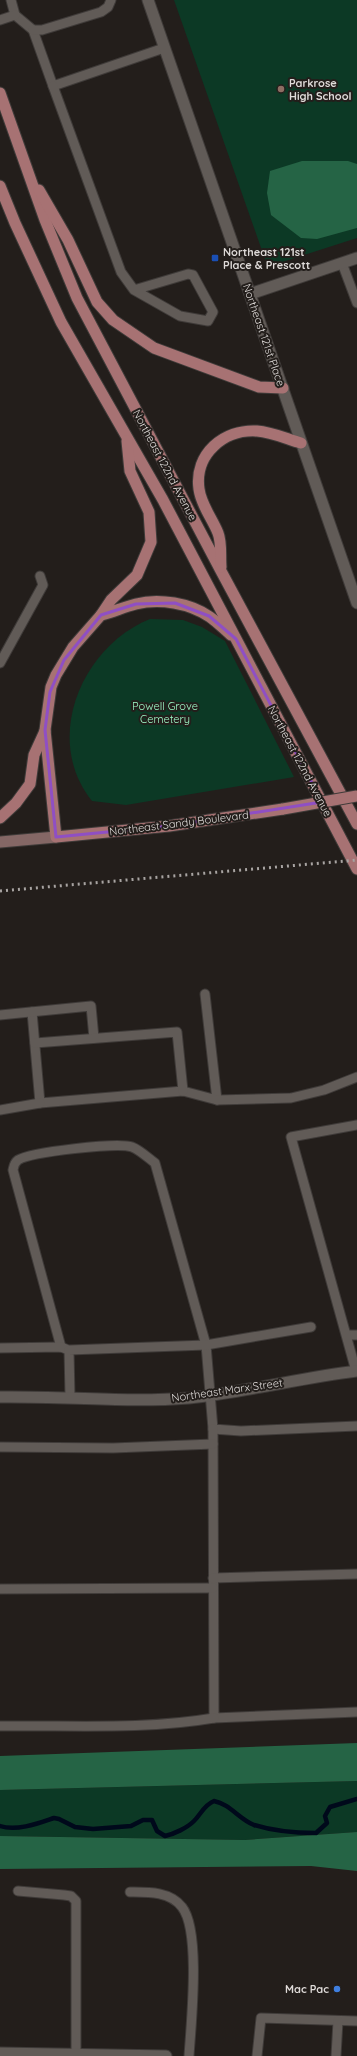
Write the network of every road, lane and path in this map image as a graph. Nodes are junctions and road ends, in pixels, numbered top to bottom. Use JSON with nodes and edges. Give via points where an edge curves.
{"nodes":[{"id":1,"x":11,"y":0,"type":"edge"},
{"id":2,"x":111,"y":0,"type":"edge"},
{"id":3,"x":148,"y":0,"type":"edge"},
{"id":4,"x":15,"y":14,"type":"junction"},
{"id":5,"x":0,"y":20,"type":"edge"},
{"id":6,"x":33,"y":30,"type":"junction"},
{"id":7,"x":164,"y":48,"type":"junction"},
{"id":8,"x":53,"y":86,"type":"junction"},
{"id":9,"x":0,"y":93,"type":"edge"},
{"id":10,"x":24,"y":164,"type":"junction"},
{"id":11,"x":0,"y":186,"type":"edge"},
{"id":12,"x":357,"y":258,"type":"edge"},
{"id":13,"x":342,"y":263,"type":"junction"},
{"id":14,"x":134,"y":290,"type":"junction"},
{"id":15,"x":250,"y":294,"type":"junction"},
{"id":16,"x":357,"y":303,"type":"edge"},
{"id":17,"x":283,"y":388,"type":"junction"},
{"id":18,"x":126,"y":436,"type":"junction"},
{"id":19,"x":301,"y":443,"type":"junction"},
{"id":20,"x":221,"y":571,"type":"junction"},
{"id":21,"x":40,"y":576,"type":"dead end"},
{"id":22,"x":357,"y":603,"type":"edge"},
{"id":23,"x":101,"y":615,"type":"junction"},
{"id":24,"x":236,"y":639,"type":"junction"},
{"id":25,"x":0,"y":663,"type":"edge"},
{"id":26,"x":45,"y":730,"type":"junction"},
{"id":27,"x":357,"y":796,"type":"edge"},
{"id":28,"x":0,"y":818,"type":"edge"},
{"id":29,"x":357,"y":824,"type":"edge"},
{"id":30,"x":56,"y":837,"type":"junction"},
{"id":31,"x":0,"y":842,"type":"edge"},
{"id":32,"x":357,"y":869,"type":"edge"},
{"id":33,"x":205,"y":994,"type":"dead end"},
{"id":34,"x":32,"y":1012,"type":"junction"},
{"id":35,"x":0,"y":1015,"type":"edge"},
{"id":36,"x":94,"y":1038,"type":"junction"},
{"id":37,"x":34,"y":1043,"type":"junction"},
{"id":38,"x":357,"y":1077,"type":"edge"},
{"id":39,"x":183,"y":1091,"type":"junction"},
{"id":40,"x":217,"y":1100,"type":"junction"},
{"id":41,"x":40,"y":1103,"type":"junction"},
{"id":42,"x":0,"y":1110,"type":"edge"},
{"id":43,"x":357,"y":1125,"type":"edge"},
{"id":44,"x":312,"y":1327,"type":"dead end"},
{"id":45,"x":346,"y":1335,"type":"junction"},
{"id":46,"x":357,"y":1335,"type":"edge"},
{"id":47,"x":206,"y":1345,"type":"junction"},
{"id":48,"x":0,"y":1348,"type":"edge"},
{"id":49,"x":65,"y":1348,"type":"junction"},
{"id":50,"x":357,"y":1371,"type":"edge"},
{"id":51,"x":210,"y":1395,"type":"junction"},
{"id":52,"x":0,"y":1397,"type":"edge"},
{"id":53,"x":70,"y":1397,"type":"junction"},
{"id":54,"x":357,"y":1426,"type":"edge"},
{"id":55,"x":213,"y":1429,"type":"junction"},
{"id":56,"x":213,"y":1444,"type":"junction"},
{"id":57,"x":0,"y":1447,"type":"edge"},
{"id":58,"x":357,"y":1574,"type":"edge"},
{"id":59,"x":213,"y":1578,"type":"junction"},
{"id":60,"x":213,"y":1588,"type":"junction"},
{"id":61,"x":0,"y":1589,"type":"edge"},
{"id":62,"x":357,"y":1712,"type":"edge"},
{"id":63,"x":214,"y":1718,"type":"junction"},
{"id":64,"x":0,"y":1726,"type":"edge"},
{"id":65,"x":18,"y":1891,"type":"dead end"},
{"id":66,"x":130,"y":1892,"type":"dead end"},
{"id":67,"x":338,"y":2021,"type":"junction"},
{"id":68,"x":357,"y":2021,"type":"edge"},
{"id":69,"x":0,"y":2053,"type":"edge"},
{"id":70,"x":33,"y":2055,"type":"edge"},
{"id":71,"x":76,"y":2055,"type":"junction"},
{"id":72,"x":105,"y":2056,"type":"edge"},
{"id":73,"x":166,"y":2056,"type":"edge"},
{"id":74,"x":189,"y":2056,"type":"edge"},
{"id":75,"x":257,"y":2056,"type":"edge"},
{"id":76,"x":336,"y":2056,"type":"edge"}],
"edges":[{"from":1,"to":4,"type":"lane"},
{"from":2,"to":6,"type":"lane","via":[[108,7],[101,12],[42,30]]},
{"from":3,"to":7,"type":"street","name":"Northeast 121st Place"},
{"from":4,"to":5,"type":"lane"},
{"from":4,"to":6,"type":"lane"},
{"from":6,"to":8,"type":"lane"},
{"from":7,"to":8,"type":"lane"},
{"from":7,"to":15,"type":"street","name":"Northeast 121st Place"},
{"from":8,"to":14,"type":"lane","via":[[121,272]]},
{"from":9,"to":10,"type":"main road","name":"Northeast 122nd Avenue"},
{"from":10,"to":17,"type":"main road","via":[[68,240],[97,302],[113,320],[154,348],[260,387]]},
{"from":10,"to":20,"type":"main road","name":"Northeast 122nd Avenue","via":[[77,298]]},
{"from":11,"to":18,"type":"main road","name":"Northeast 122nd Avenue","via":[[54,309]]},
{"from":12,"to":13,"type":"street"},
{"from":13,"to":15,"type":"street"},
{"from":13,"to":16,"type":"lane"},
{"from":14,"to":14,"type":"lane","via":[[180,316],[208,321],[213,312],[193,275],[188,274]]},
{"from":15,"to":17,"type":"street","name":"Northeast 121st Place"},
{"from":17,"to":19,"type":"street","name":"Northeast 121st Place"},
{"from":18,"to":23,"type":"main road","via":[[130,471],[149,512],[151,542],[137,575],[111,600]]},
{"from":18,"to":24,"type":"main road","name":"Northeast 122nd Avenue","via":[[163,500]]},
{"from":19,"to":20,"type":"main road","via":[[258,431],[241,432],[223,439],[211,448],[202,460],[198,474],[199,489],[219,535]]},
{"from":19,"to":22,"type":"street","name":"Northeast 121st Place"},
{"from":20,"to":29,"type":"main road","name":"Northeast 122nd Avenue"},
{"from":21,"to":25,"type":"lane","via":[[43,585]]},
{"from":23,"to":24,"type":"main road","via":[[136,604],[175,603],[209,616]]},
{"from":23,"to":26,"type":"main road","via":[[73,647],[56,675],[47,708]]},
{"from":24,"to":32,"type":"main road","name":"Northeast 122nd Avenue"},
{"from":26,"to":28,"type":"main road","via":[[34,755],[30,784],[16,803]]},
{"from":26,"to":30,"type":"main road"},
{"from":27,"to":30,"type":"main road","name":"Northeast Sandy Boulevard","bridge":true,"via":[[169,826]]},
{"from":30,"to":31,"type":"main road","name":"Northeast Sandy Boulevard"},
{"from":33,"to":40,"type":"lane"},
{"from":34,"to":35,"type":"lane"},
{"from":34,"to":36,"type":"lane","via":[[91,1006]]},
{"from":34,"to":37,"type":"lane"},
{"from":36,"to":37,"type":"lane"},
{"from":36,"to":39,"type":"lane","via":[[177,1032]]},
{"from":37,"to":41,"type":"lane"},
{"from":38,"to":40,"type":"lane","via":[[324,1090],[291,1098]]},
{"from":39,"to":40,"type":"lane"},
{"from":39,"to":41,"type":"lane"},
{"from":41,"to":42,"type":"lane"},
{"from":43,"to":45,"type":"lane","via":[[291,1137]]},
{"from":44,"to":47,"type":"lane"},
{"from":45,"to":46,"type":"lane"},
{"from":45,"to":50,"type":"lane"},
{"from":47,"to":49,"type":"lane"},
{"from":47,"to":49,"type":"lane","via":[[155,1163],[131,1147],[103,1146],[27,1157],[14,1164],[13,1170]]},
{"from":47,"to":51,"type":"lane"},
{"from":48,"to":49,"type":"lane"},
{"from":49,"to":53,"type":"lane"},
{"from":50,"to":51,"type":"street","name":"Northeast Marx Street"},
{"from":51,"to":53,"type":"street","name":"Northeast Marx Street","via":[[141,1400]]},
{"from":51,"to":55,"type":"lane"},
{"from":52,"to":53,"type":"street","name":"Northeast Marx Street"},
{"from":54,"to":55,"type":"lane","via":[[241,1431]]},
{"from":55,"to":56,"type":"lane"},
{"from":56,"to":57,"type":"lane","via":[[113,1448]]},
{"from":56,"to":59,"type":"lane"},
{"from":58,"to":59,"type":"lane"},
{"from":59,"to":60,"type":"lane"},
{"from":60,"to":61,"type":"lane"},
{"from":60,"to":63,"type":"lane"},
{"from":62,"to":63,"type":"lane"},
{"from":63,"to":64,"type":"lane","via":[[192,1722],[129,1725]]},
{"from":65,"to":71,"type":"lane","via":[[64,1894],[76,1901]]},
{"from":66,"to":74,"type":"lane","via":[[156,1892],[173,1899],[182,1907],[189,1925],[192,1944],[192,2004]]},
{"from":67,"to":68,"type":"lane"},
{"from":67,"to":75,"type":"lane","via":[[260,2018]]},
{"from":67,"to":76,"type":"lane"},
{"from":69,"to":70,"type":"street"},
{"from":70,"to":71,"type":"street"},
{"from":71,"to":72,"type":"street"},
{"from":72,"to":73,"type":"street"}]}
